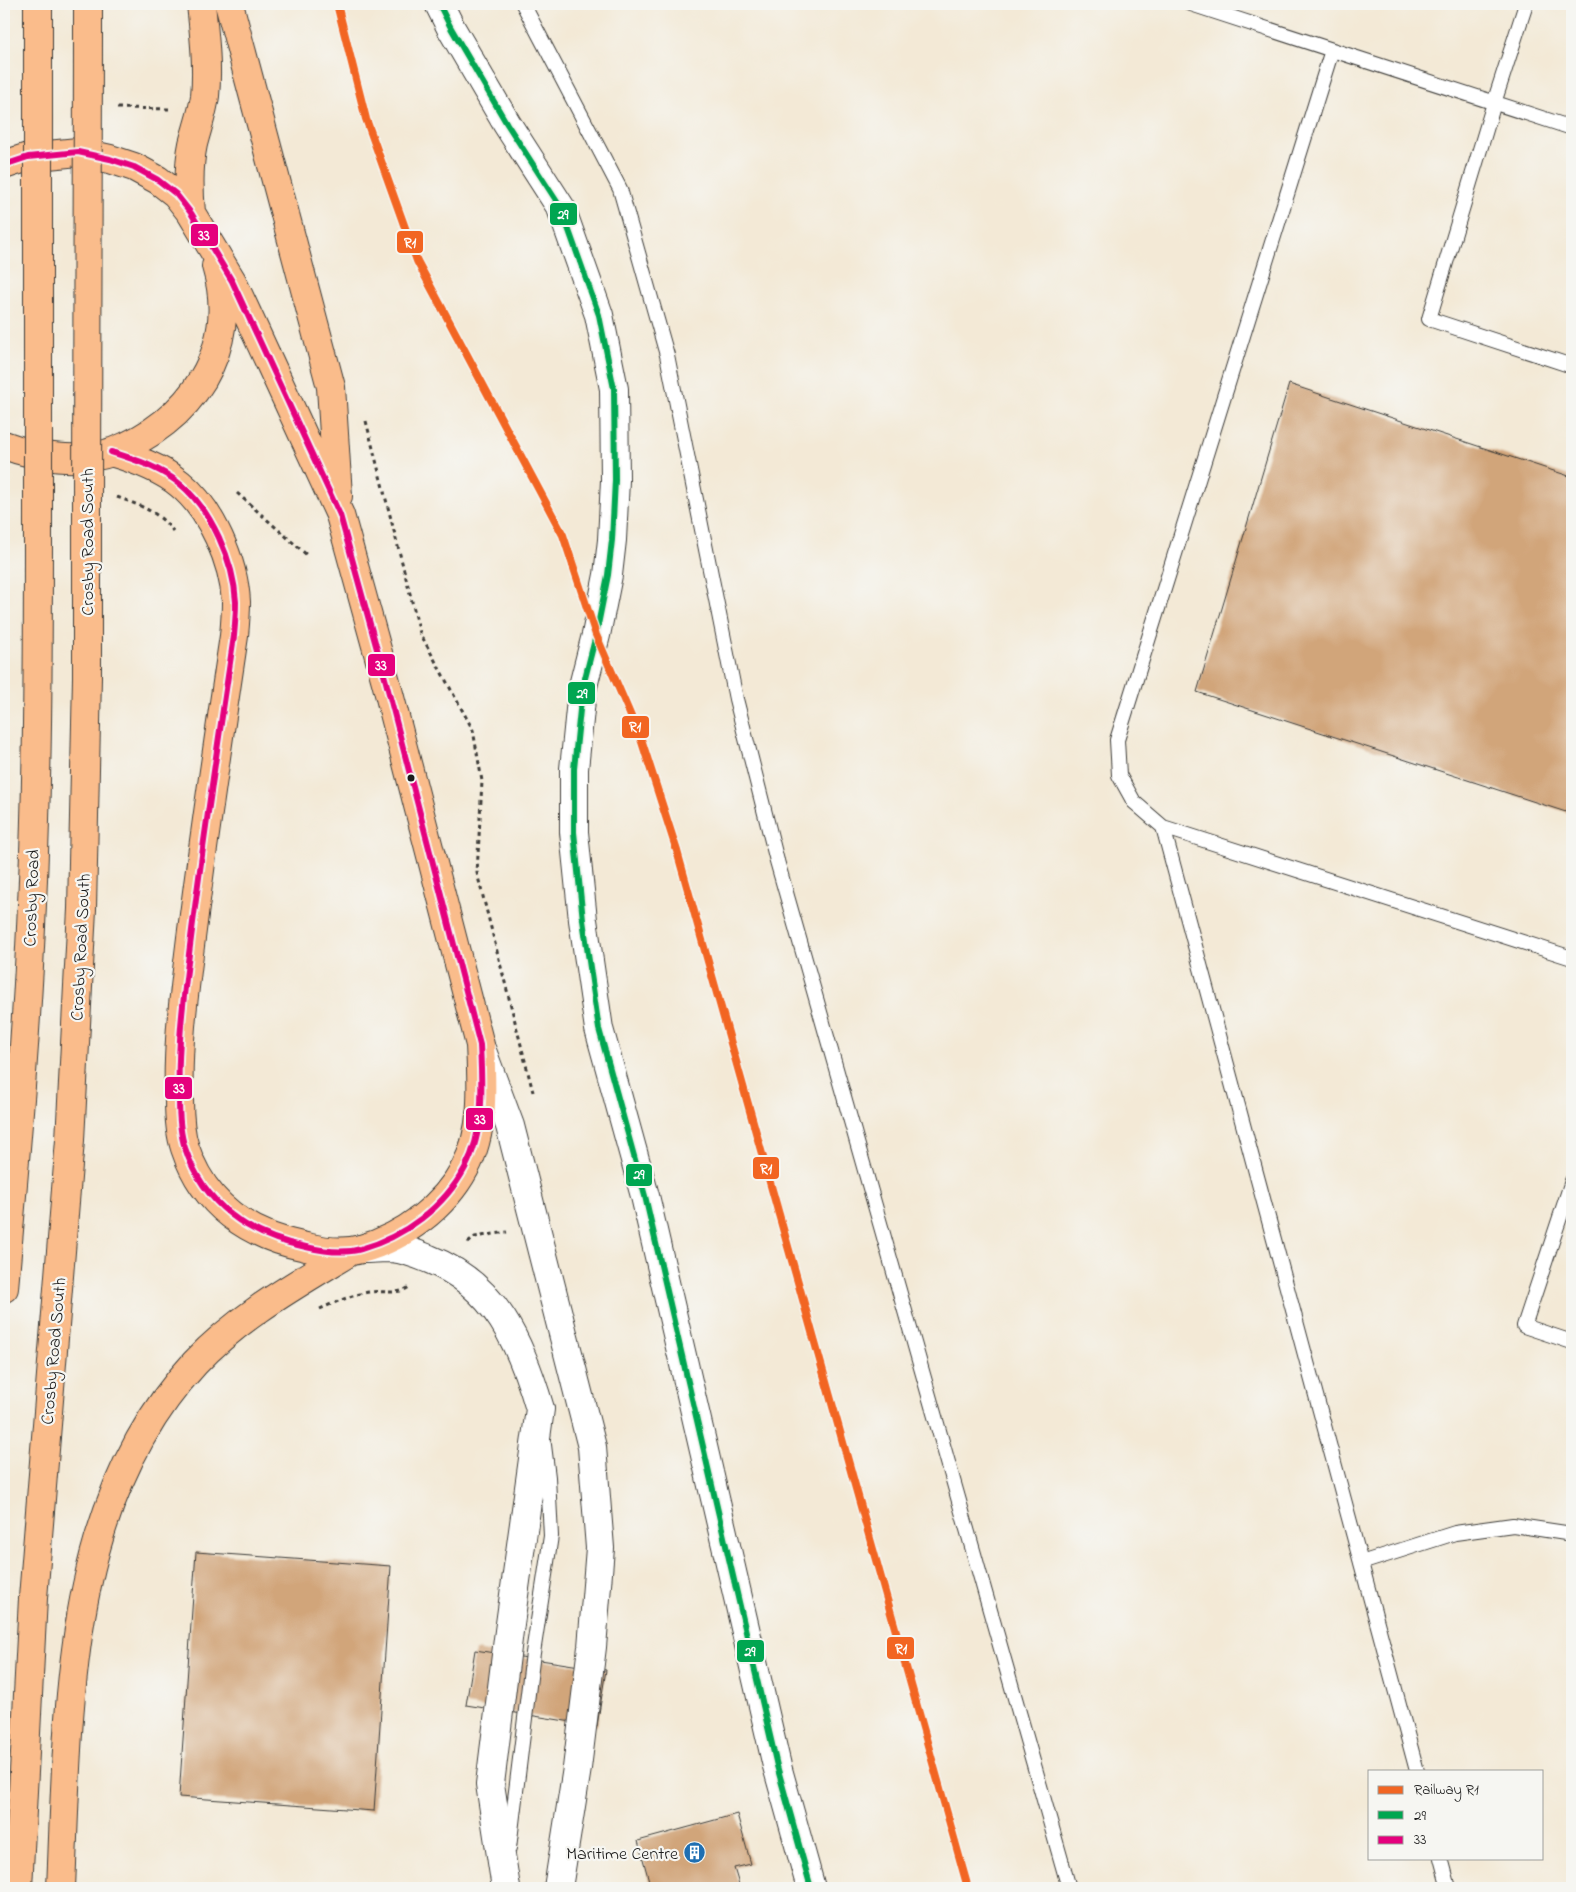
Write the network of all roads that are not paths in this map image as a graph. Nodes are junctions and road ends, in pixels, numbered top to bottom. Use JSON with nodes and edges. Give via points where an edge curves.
{"nodes":[{"id":1,"x":38,"y":4,"type":"edge"},
{"id":2,"x":88,"y":4,"type":"edge"},
{"id":3,"x":201,"y":4,"type":"edge"},
{"id":4,"x":229,"y":4,"type":"edge"},
{"id":5,"x":439,"y":4,"type":"edge"},
{"id":6,"x":523,"y":4,"type":"edge"},
{"id":7,"x":1191,"y":4,"type":"edge"},
{"id":8,"x":1526,"y":4,"type":"edge"},
{"id":9,"x":1332,"y":50,"type":"junction"},
{"id":10,"x":1494,"y":103,"type":"junction"},
{"id":11,"x":1572,"y":128,"type":"edge"},
{"id":12,"x":4,"y":165,"type":"edge"},
{"id":13,"x":191,"y":213,"type":"junction"},
{"id":14,"x":207,"y":238,"type":"junction"},
{"id":15,"x":1572,"y":366,"type":"edge"},
{"id":16,"x":4,"y":445,"type":"edge"},
{"id":17,"x":111,"y":452,"type":"junction"},
{"id":18,"x":340,"y":515,"type":"junction"},
{"id":19,"x":1164,"y":827,"type":"junction"},
{"id":20,"x":1572,"y":958,"type":"edge"},
{"id":21,"x":480,"y":1045,"type":"junction"},
{"id":22,"x":1572,"y":1181,"type":"edge"},
{"id":23,"x":356,"y":1250,"type":"junction"},
{"id":24,"x":4,"y":1288,"type":"edge"},
{"id":25,"x":1572,"y":1342,"type":"edge"},
{"id":26,"x":1572,"y":1534,"type":"edge"},
{"id":27,"x":1361,"y":1562,"type":"junction"},
{"id":28,"x":1417,"y":1770,"type":"edge"},
{"id":29,"x":1442,"y":1860,"type":"edge"},
{"id":30,"x":505,"y":1886,"type":"edge"},
{"id":31,"x":18,"y":1888,"type":"edge"},
{"id":32,"x":61,"y":1888,"type":"edge"},
{"id":33,"x":558,"y":1888,"type":"edge"},
{"id":34,"x":812,"y":1888,"type":"edge"},
{"id":35,"x":1070,"y":1888,"type":"edge"},
{"id":36,"x":1449,"y":1888,"type":"edge"}],
"edges":[{"from":1,"to":24,"type":"highway","name":"Crosby Road","bridge":true,"via":[[38,674],[32,904]]},
{"from":2,"to":31,"type":"highway","name":"Crosby Road South","bridge":true,"via":[[87,677],[82,909],[70,1140],[33,1598]]},
{"from":3,"to":13,"type":"highway","via":[[205,87],[191,158]]},
{"from":4,"to":18,"type":"highway","via":[[331,387]]},
{"from":5,"to":34,"type":"street","via":[[507,124],[561,208],[599,315],[614,389],[612,540],[608,576],[582,690],[574,769],[574,832],[583,920],[600,1029],[644,1196],[776,1766]]},
{"from":6,"to":35,"type":"lane","via":[[620,189],[667,355],[736,699],[777,861]]},
{"from":7,"to":9,"type":"lane"},
{"from":8,"to":10,"type":"lane"},
{"from":9,"to":10,"type":"lane"},
{"from":9,"to":19,"type":"lane","via":[[1117,740],[1119,775],[1134,802]]},
{"from":10,"to":11,"type":"lane"},
{"from":10,"to":15,"type":"lane","via":[[1429,320]]},
{"from":12,"to":13,"type":"highway","via":[[28,157],[60,153],[78,152],[110,159],[158,180],[176,194]]},
{"from":13,"to":14,"type":"highway"},
{"from":14,"to":17,"type":"highway","via":[[218,275],[223,312],[218,346],[203,381],[178,412],[146,435]]},
{"from":14,"to":18,"type":"highway","via":[[232,281]]},
{"from":16,"to":17,"type":"highway","via":[[22,452],[68,458]]},
{"from":17,"to":23,"type":"highway","via":[[162,472],[192,495],[221,543],[236,600],[234,636],[196,893],[179,1048],[179,1120],[184,1147],[195,1174],[208,1192],[247,1228],[284,1243],[320,1250]]},
{"from":18,"to":21,"type":"highway"},
{"from":19,"to":20,"type":"lane"},
{"from":19,"to":27,"type":"lane"},
{"from":21,"to":23,"type":"highway","via":[[480,1117],[466,1166],[454,1186],[424,1217],[397,1234]]},
{"from":21,"to":33,"type":"street","via":[[510,1126],[592,1447],[600,1548],[577,1768]]},
{"from":22,"to":25,"type":"lane","via":[[1524,1326]]},
{"from":23,"to":30,"type":"street","via":[[394,1248],[417,1254],[461,1275],[483,1294],[502,1317],[516,1343],[540,1409],[490,1784]]},
{"from":23,"to":32,"type":"highway","via":[[274,1299],[196,1362],[162,1404],[120,1480],[96,1547],[79,1631],[67,1756]]},
{"from":26,"to":27,"type":"lane","via":[[1513,1525],[1455,1533]]},
{"from":27,"to":28,"type":"lane"},
{"from":29,"to":36,"type":"lane"}]}
